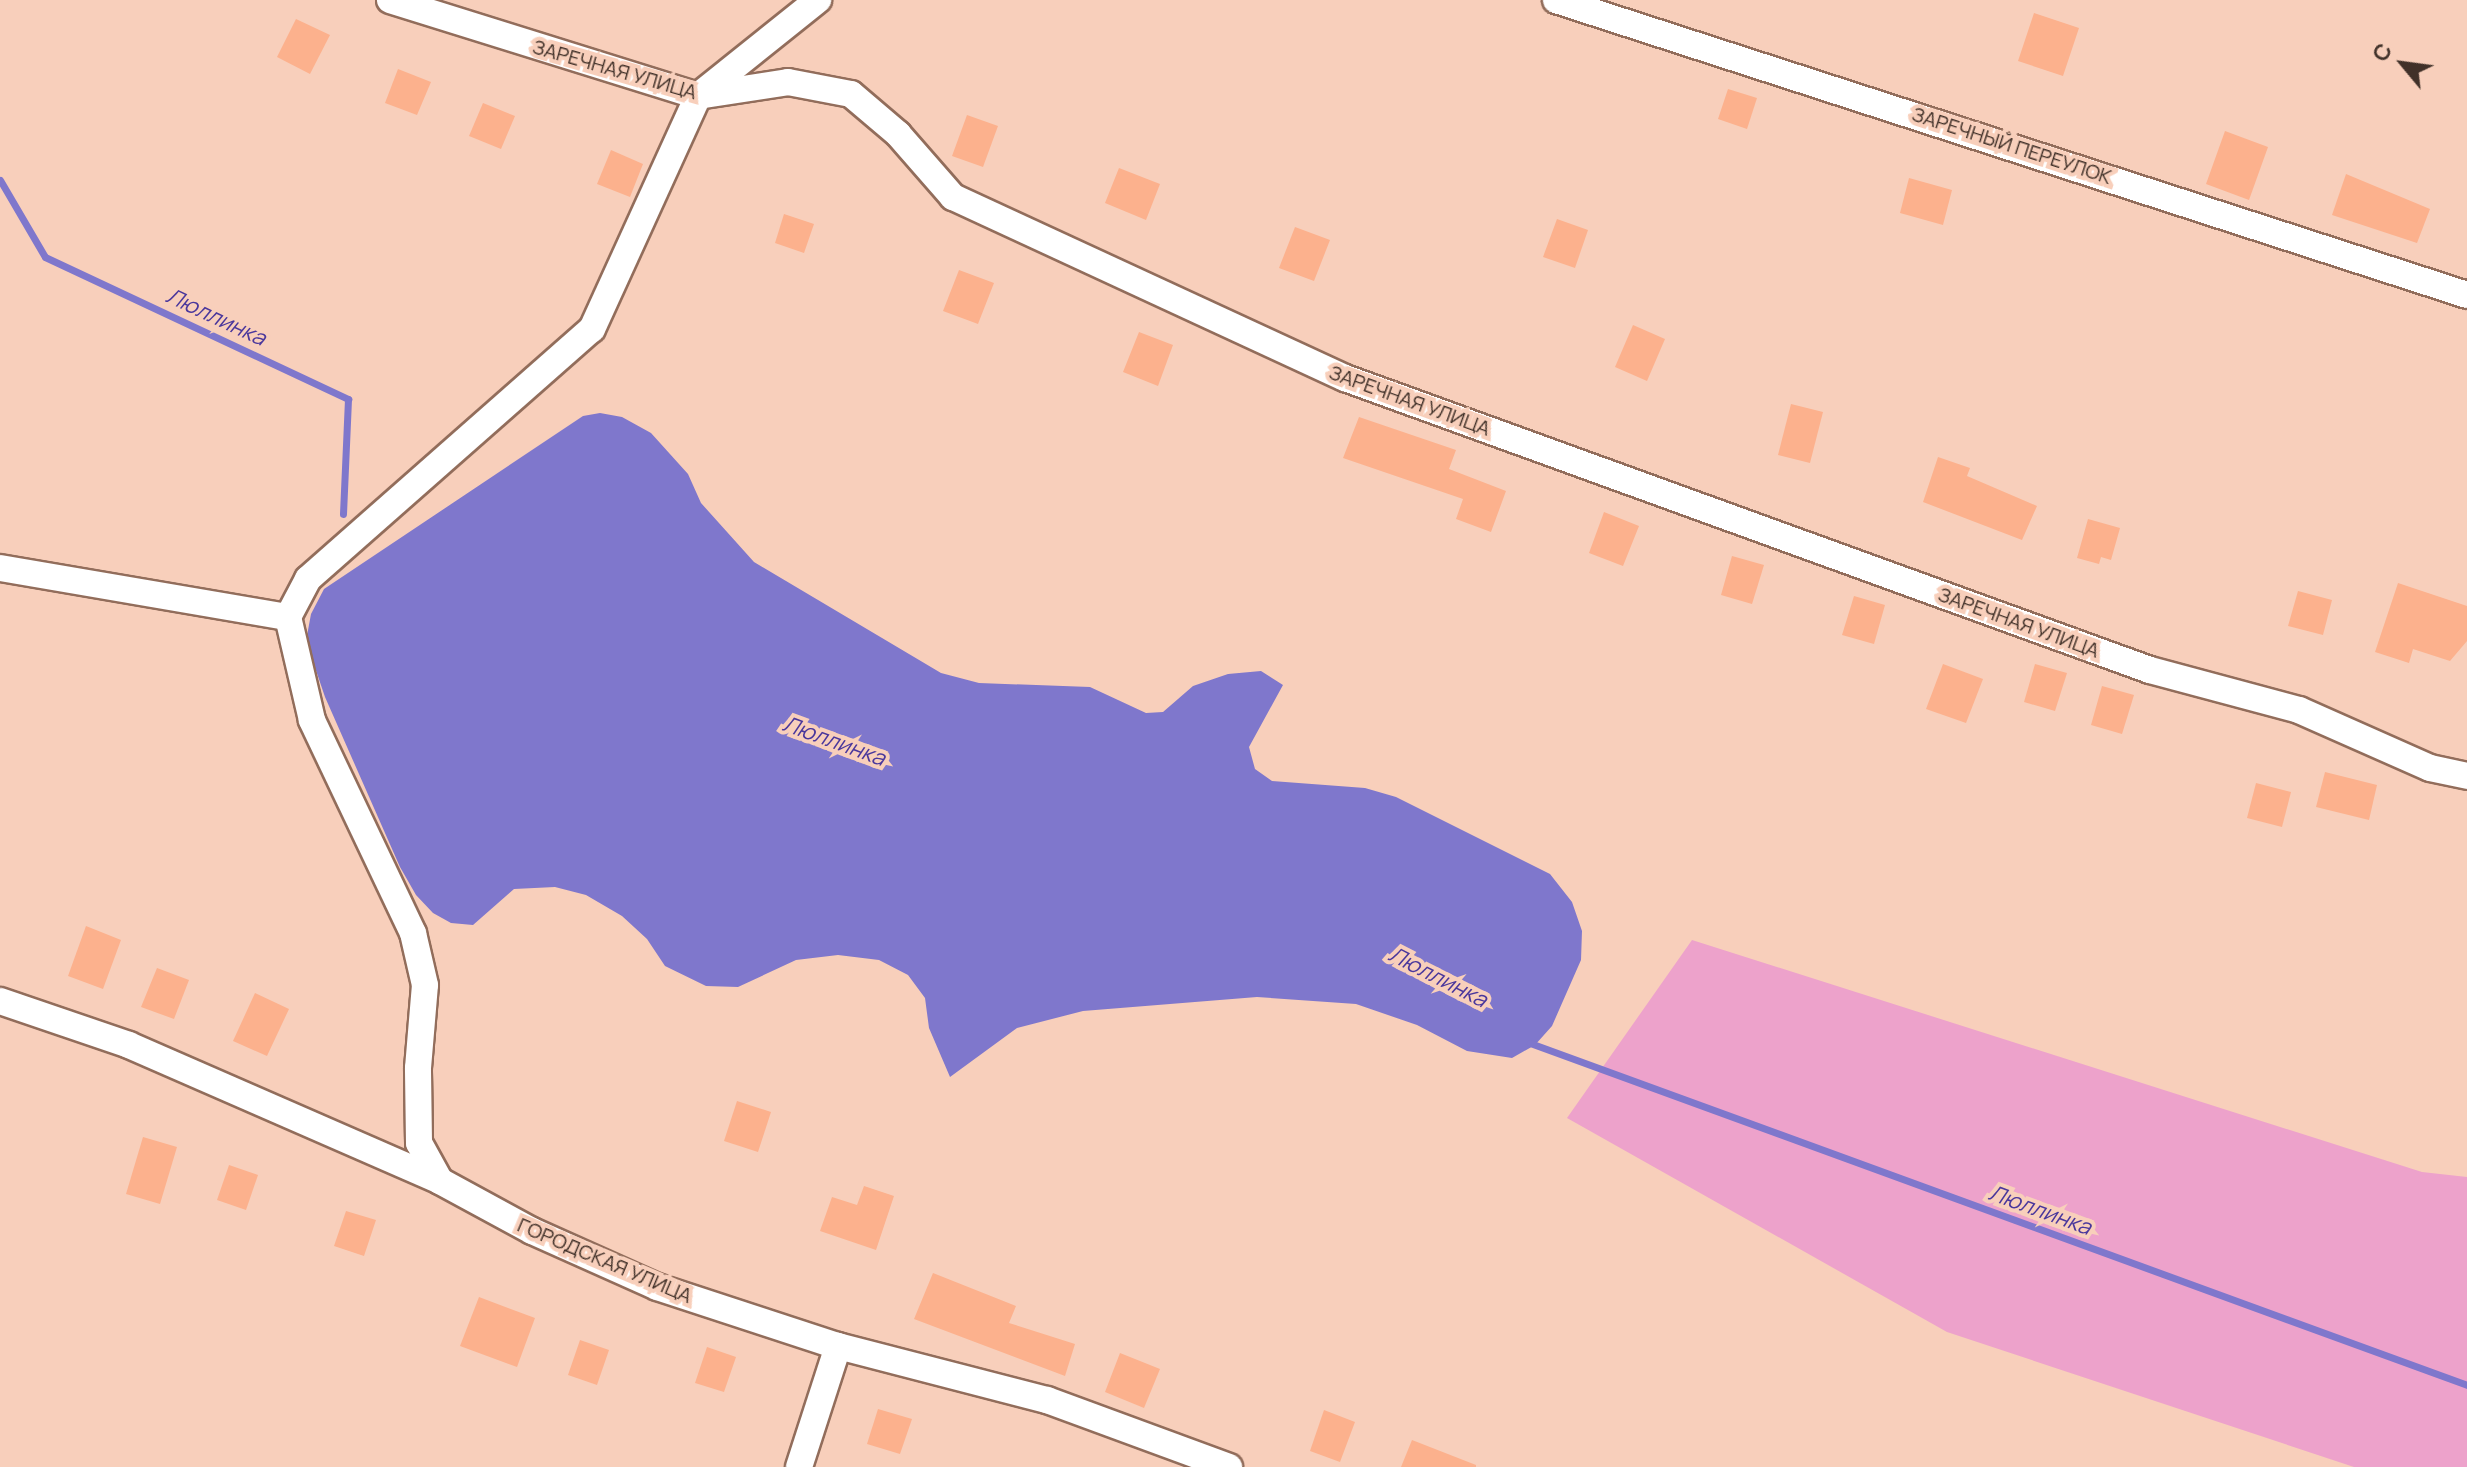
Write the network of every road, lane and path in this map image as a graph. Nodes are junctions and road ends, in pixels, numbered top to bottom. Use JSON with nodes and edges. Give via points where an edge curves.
{"nodes":[{"id":1,"x":390,"y":0,"type":"edge"},
{"id":2,"x":818,"y":0,"type":"edge"},
{"id":3,"x":1556,"y":0,"type":"edge"},
{"id":4,"x":698,"y":96,"type":"junction"},
{"id":5,"x":2467,"y":295,"type":"edge"},
{"id":6,"x":0,"y":568,"type":"edge"},
{"id":7,"x":288,"y":617,"type":"junction"},
{"id":8,"x":2467,"y":776,"type":"edge"},
{"id":9,"x":0,"y":1001,"type":"edge"},
{"id":10,"x":440,"y":1181,"type":"junction"},
{"id":11,"x":838,"y":1346,"type":"junction"},
{"id":12,"x":799,"y":1467,"type":"edge"},
{"id":13,"x":1229,"y":1467,"type":"edge"}],
"edges":[{"from":1,"to":4,"type":"street","name":"ЗАРЕЧНАЯ УЛИЦА"},
{"from":2,"to":4,"type":"street"},
{"from":3,"to":5,"type":"street","name":"ЗАРЕЧНЫЙ ПЕРЕУЛОК"},
{"from":4,"to":7,"type":"street","via":[[592,329],[308,579]]},
{"from":4,"to":8,"type":"street","name":"ЗАРЕЧНАЯ УЛИЦА","via":[[788,82],[851,94],[898,134],[953,197],[1345,378],[2150,670],[2299,710],[2430,768]]},
{"from":6,"to":7,"type":"street"},
{"from":7,"to":10,"type":"street","via":[[312,720],[413,933],[425,985],[419,1143]]},
{"from":9,"to":10,"type":"street","name":"ГОРОДСКАЯ УЛИЦА","via":[[129,1045]]},
{"from":10,"to":11,"type":"street","name":"ГОРОДСКАЯ УЛИЦА","via":[[532,1231],[657,1287]]},
{"from":11,"to":12,"type":"street"},
{"from":11,"to":13,"type":"street","name":"ГОРОДСКАЯ УЛИЦА","via":[[1047,1400]]}]}
